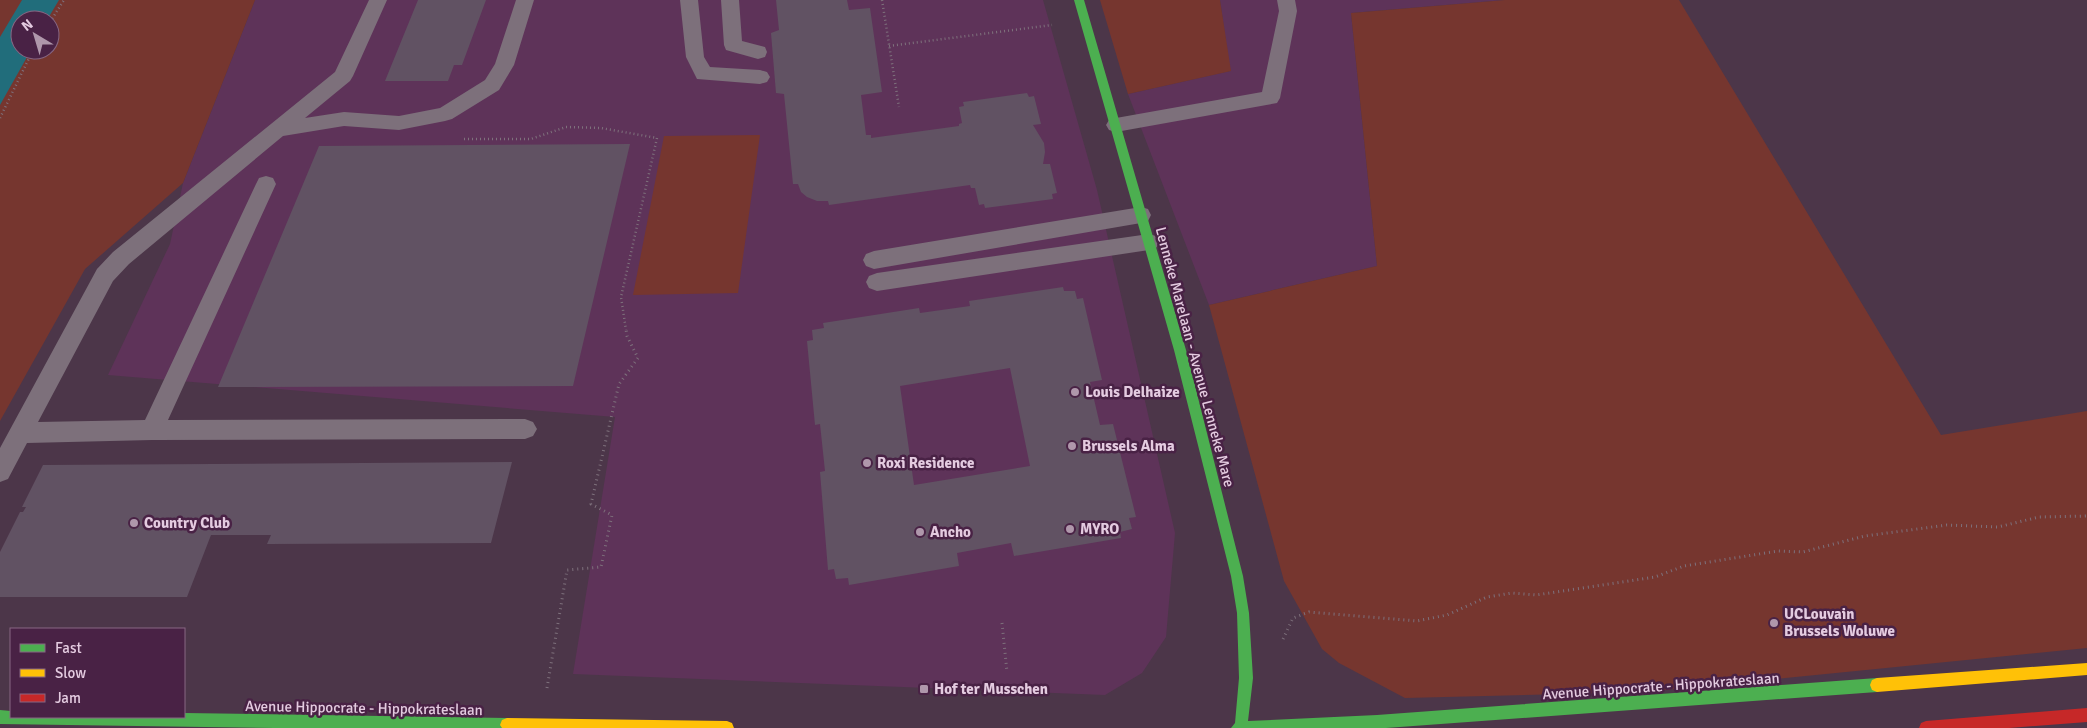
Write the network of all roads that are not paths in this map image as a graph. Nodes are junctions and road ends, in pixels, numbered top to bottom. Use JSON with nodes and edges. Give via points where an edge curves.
{"nodes":[{"id":1,"x":378,"y":0,"type":"edge"},
{"id":2,"x":525,"y":0,"type":"edge"},
{"id":3,"x":689,"y":0,"type":"edge"},
{"id":4,"x":730,"y":0,"type":"edge"},
{"id":5,"x":1079,"y":0,"type":"edge"},
{"id":6,"x":1286,"y":0,"type":"edge"},
{"id":7,"x":758,"y":52,"type":"dead end"},
{"id":8,"x":760,"y":77,"type":"dead end"},
{"id":9,"x":1116,"y":125,"type":"junction"},
{"id":10,"x":279,"y":130,"type":"junction"},
{"id":11,"x":266,"y":184,"type":"dead end"},
{"id":12,"x":1141,"y":215,"type":"junction"},
{"id":13,"x":1149,"y":242,"type":"junction"},
{"id":14,"x":874,"y":260,"type":"dead end"},
{"id":15,"x":877,"y":282,"type":"dead end"},
{"id":16,"x":525,"y":429,"type":"dead end"},
{"id":17,"x":152,"y":430,"type":"junction"},
{"id":18,"x":19,"y":433,"type":"junction"},
{"id":19,"x":0,"y":471,"type":"edge"},
{"id":20,"x":2087,"y":669,"type":"edge"},
{"id":21,"x":2087,"y":715,"type":"edge"},
{"id":22,"x":68,"y":718,"type":"edge"},
{"id":23,"x":727,"y":728,"type":"edge"},
{"id":24,"x":1240,"y":728,"type":"edge"},
{"id":25,"x":1926,"y":728,"type":"edge"}],
"edges":[{"from":1,"to":10,"type":"lane","via":[[343,76]]},
{"from":2,"to":10,"type":"lane","via":[[504,65],[492,84],[445,114],[399,122],[344,119]]},
{"from":3,"to":8,"type":"lane","via":[[695,58],[704,74]]},
{"from":4,"to":7,"type":"lane","via":[[733,45]]},
{"from":5,"to":9,"type":"street","name":"Lenneke Marelaan - Avenue Lenneke Mare"},
{"from":6,"to":9,"type":"lane","via":[[1288,11],[1270,98]]},
{"from":9,"to":12,"type":"street","name":"Lenneke Marelaan - Avenue Lenneke Mare"},
{"from":10,"to":18,"type":"lane","via":[[120,258],[105,275]]},
{"from":11,"to":17,"type":"lane"},
{"from":12,"to":13,"type":"street","name":"Lenneke Marelaan - Avenue Lenneke Mare"},
{"from":12,"to":14,"type":"lane"},
{"from":13,"to":15,"type":"lane"},
{"from":13,"to":24,"type":"street","name":"Lenneke Marelaan - Avenue Lenneke Mare","via":[[1237,576],[1243,613],[1246,678]]},
{"from":16,"to":17,"type":"lane"},
{"from":17,"to":18,"type":"lane"},
{"from":18,"to":19,"type":"lane"},
{"from":20,"to":24,"type":"street","name":"Avenue Hippocrate - Hippokrateslaan","via":[[1377,722]]},
{"from":21,"to":25,"type":"street"},
{"from":22,"to":23,"type":"street","name":"Avenue Hippocrate - Hippokrateslaan"}]}
